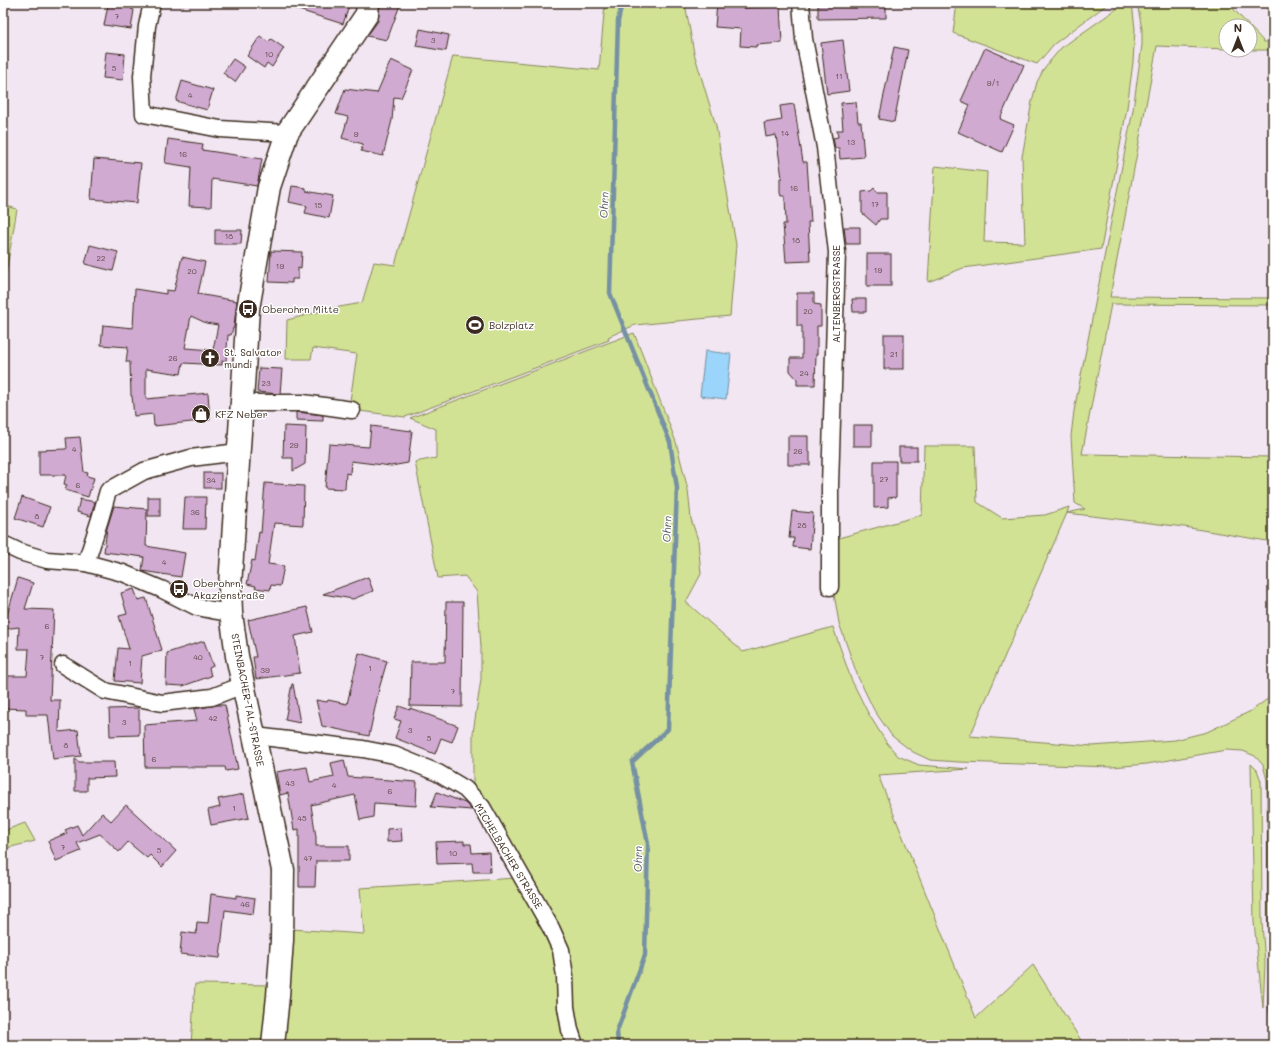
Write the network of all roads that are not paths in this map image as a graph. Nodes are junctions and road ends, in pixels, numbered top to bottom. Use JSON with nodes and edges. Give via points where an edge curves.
{"nodes":[{"id":1,"x":152,"y":3,"type":"edge"},
{"id":2,"x":368,"y":3,"type":"edge"},
{"id":3,"x":801,"y":3,"type":"edge"},
{"id":4,"x":287,"y":133,"type":"junction"},
{"id":5,"x":242,"y":403,"type":"junction"},
{"id":6,"x":352,"y":410,"type":"dead end"},
{"id":7,"x":238,"y":452,"type":"junction"},
{"id":8,"x":3,"y":544,"type":"edge"},
{"id":9,"x":86,"y":562,"type":"junction"},
{"id":10,"x":830,"y":587,"type":"dead end"},
{"id":11,"x":231,"y":613,"type":"junction"},
{"id":12,"x":63,"y":665,"type":"dead end"},
{"id":13,"x":243,"y":685,"type":"junction"},
{"id":14,"x":255,"y":736,"type":"junction"},
{"id":15,"x":272,"y":1045,"type":"edge"},
{"id":16,"x":575,"y":1045,"type":"edge"}],
"edges":[{"from":1,"to":4,"type":"street","via":[[146,26],[142,76],[144,114],[220,130]]},
{"from":2,"to":4,"type":"main road","name":"STEINBACHER-TAL-STRASSE","via":[[367,14]]},
{"from":3,"to":10,"type":"street","name":"ALTENBERGSTRASSE","via":[[804,39],[825,147],[838,252],[830,486]]},
{"from":4,"to":5,"type":"main road","name":"STEINBACHER-TAL-STRASSE","via":[[270,187],[248,309]]},
{"from":5,"to":6,"type":"street","via":[[303,403]]},
{"from":5,"to":7,"type":"main road","name":"STEINBACHER-TAL-STRASSE"},
{"from":7,"to":9,"type":"street","via":[[191,458],[144,471],[108,491]]},
{"from":7,"to":11,"type":"main road","name":"STEINBACHER-TAL-STRASSE","via":[[230,586]]},
{"from":8,"to":9,"type":"street","via":[[47,560]]},
{"from":9,"to":11,"type":"street","via":[[123,573],[197,606]]},
{"from":11,"to":13,"type":"main road","name":"STEINBACHER-TAL-STRASSE"},
{"from":12,"to":13,"type":"street","via":[[105,691],[162,704],[212,697]]},
{"from":13,"to":14,"type":"main road","name":"STEINBACHER-TAL-STRASSE"},
{"from":14,"to":15,"type":"main road","name":"STEINBACHER-TAL-STRASSE","via":[[283,870],[282,940]]},
{"from":14,"to":16,"type":"street","name":"MICHELBACHER STRASSE","via":[[394,755],[438,773],[466,789],[482,807],[561,950],[566,1007]]}]}
